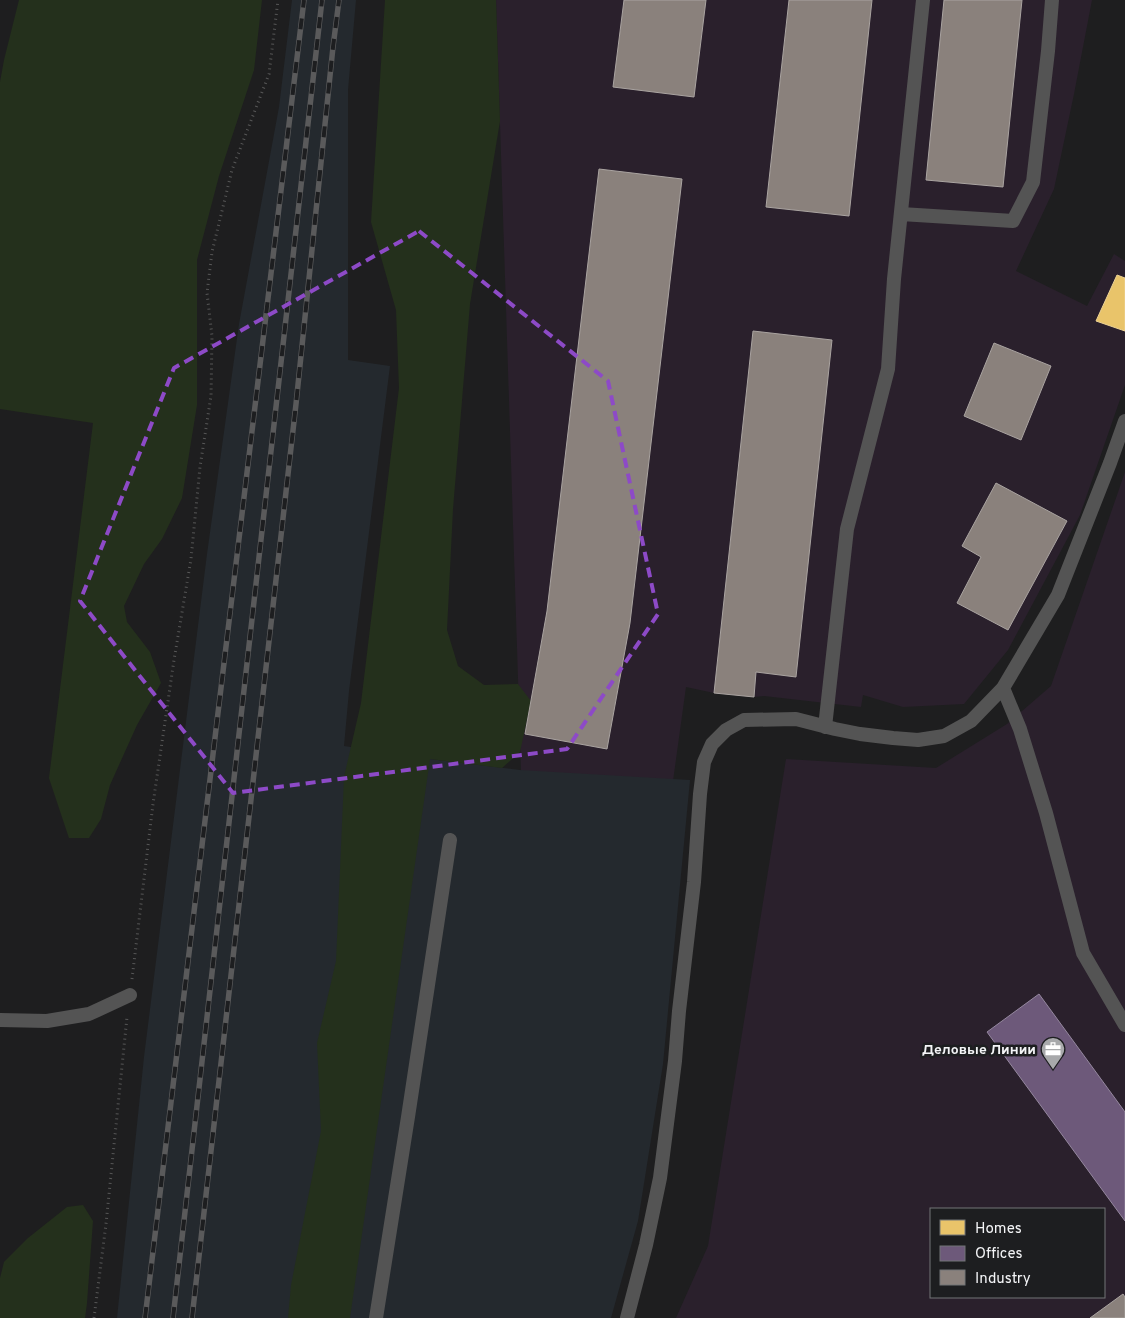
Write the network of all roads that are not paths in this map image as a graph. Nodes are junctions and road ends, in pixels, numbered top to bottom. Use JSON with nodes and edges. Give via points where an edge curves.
{"nodes":[{"id":1,"x":923,"y":0,"type":"edge"},
{"id":2,"x":1052,"y":0,"type":"edge"},
{"id":3,"x":901,"y":214,"type":"junction"},
{"id":4,"x":1125,"y":421,"type":"edge"},
{"id":5,"x":1003,"y":688,"type":"junction"},
{"id":6,"x":825,"y":727,"type":"junction"},
{"id":7,"x":450,"y":840,"type":"dead end"},
{"id":8,"x":130,"y":995,"type":"road end"},
{"id":9,"x":0,"y":1020,"type":"edge"},
{"id":10,"x":1125,"y":1025,"type":"edge"},
{"id":11,"x":376,"y":1318,"type":"edge"},
{"id":12,"x":627,"y":1318,"type":"edge"}],
"edges":[{"from":1,"to":3,"type":"lane"},
{"from":2,"to":3,"type":"lane","via":[[1033,182],[1013,221]]},
{"from":3,"to":6,"type":"lane","via":[[888,369],[847,528]]},
{"from":4,"to":5,"type":"lane","via":[[1058,595]]},
{"from":5,"to":6,"type":"lane","via":[[971,721],[944,736],[918,740]]},
{"from":5,"to":10,"type":"lane","via":[[1020,729],[1043,804],[1083,954]]},
{"from":6,"to":12,"type":"lane","via":[[796,719],[744,720],[726,730],[712,744],[704,762],[694,882],[660,1178]]},
{"from":7,"to":11,"type":"lane"},
{"from":8,"to":9,"type":"lane","via":[[89,1014],[47,1022]]}]}
